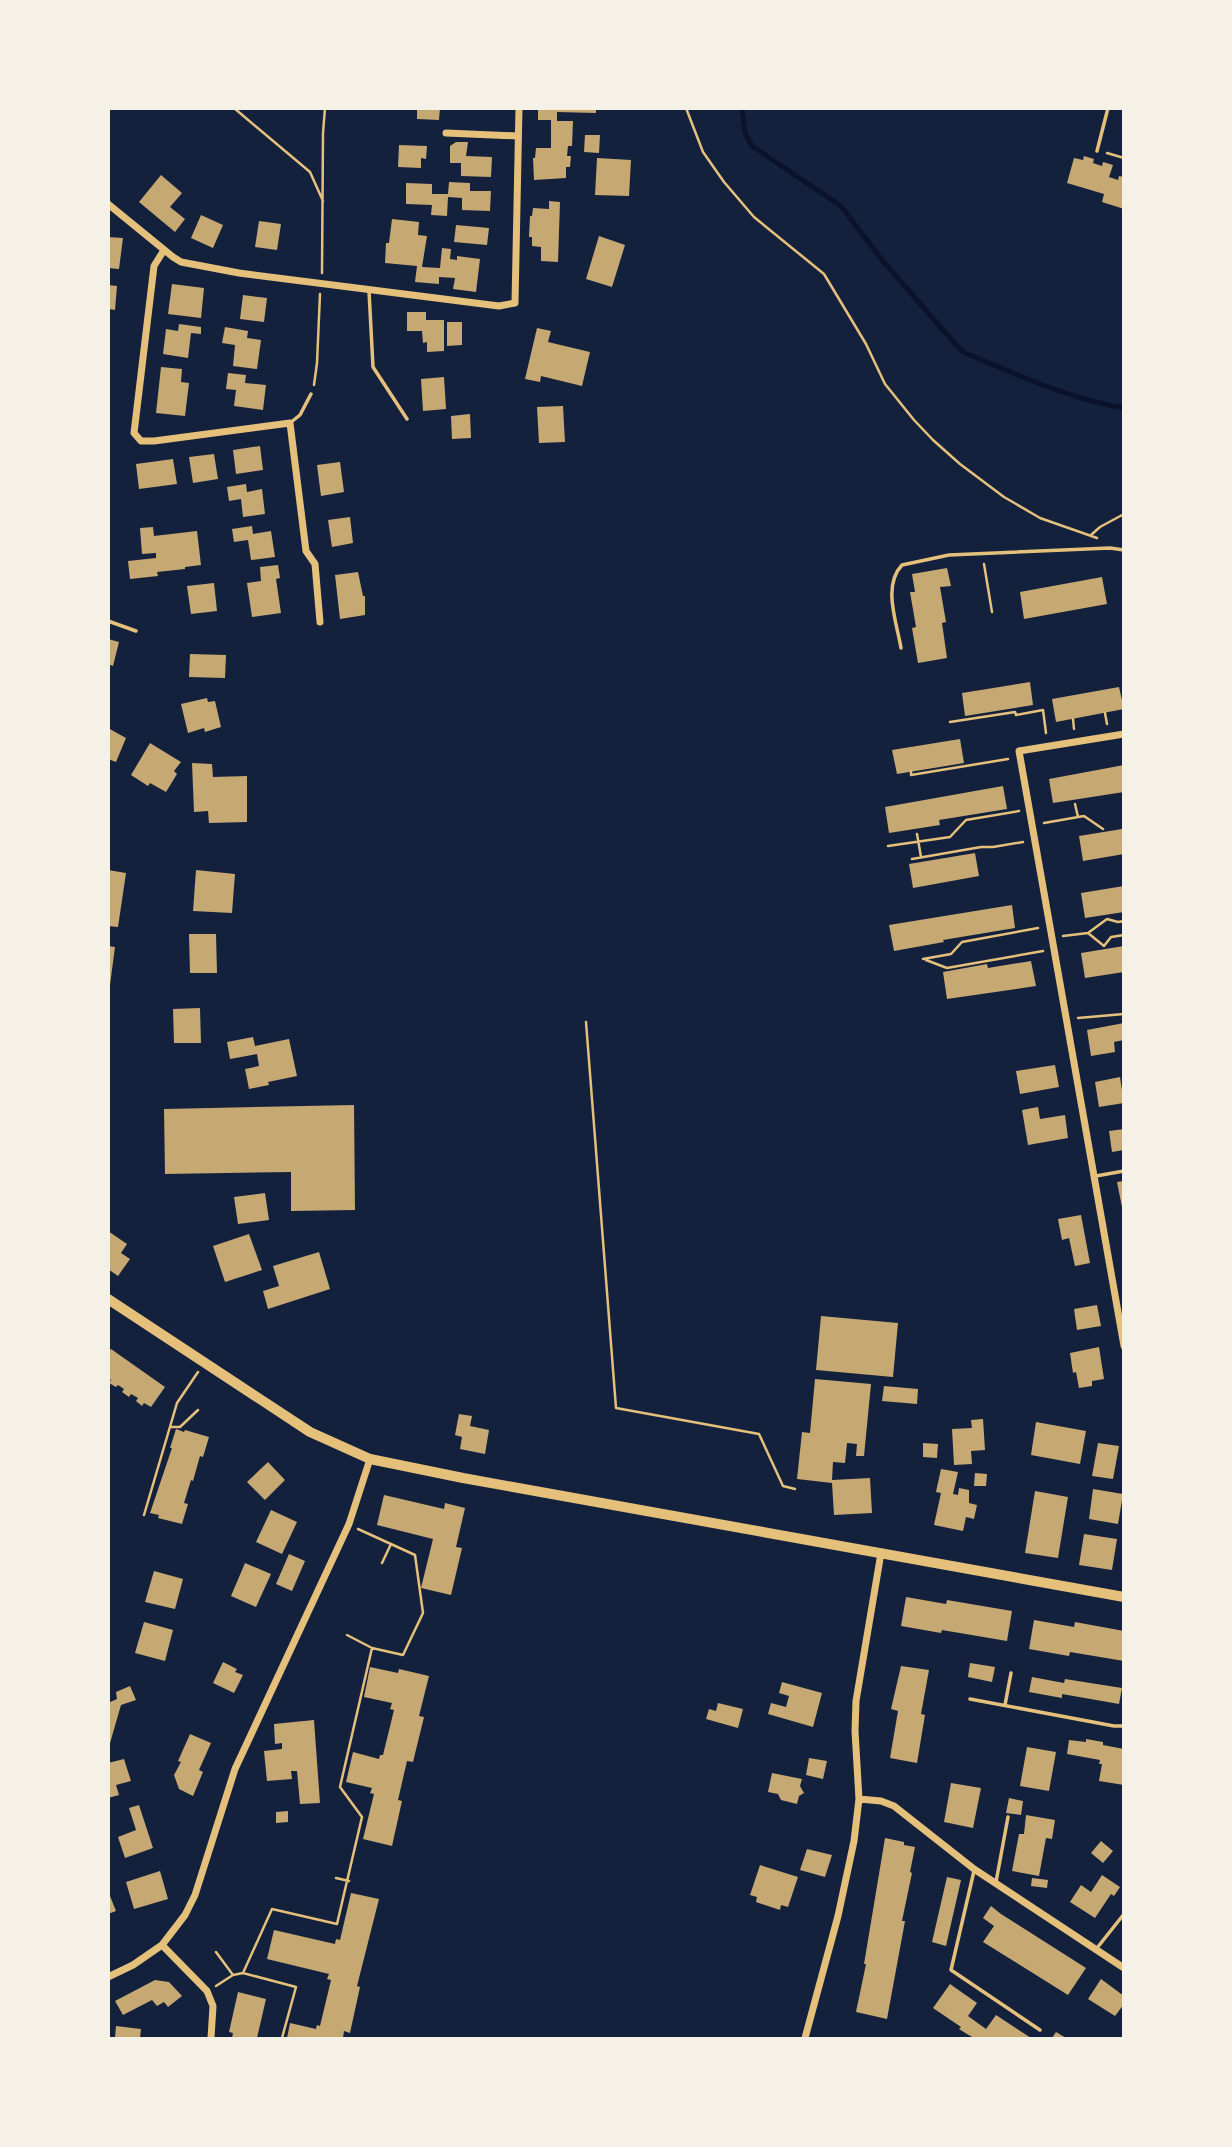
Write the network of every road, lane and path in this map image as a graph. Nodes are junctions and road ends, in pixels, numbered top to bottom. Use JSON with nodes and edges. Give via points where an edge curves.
{"nodes":[{"id":1,"x":234,"y":108,"type":"edge"},
{"id":2,"x":325,"y":108,"type":"edge"},
{"id":3,"x":519,"y":108,"type":"edge"},
{"id":4,"x":686,"y":108,"type":"edge"},
{"id":5,"x":1108,"y":108,"type":"edge"},
{"id":6,"x":446,"y":134,"type":"dead end"},
{"id":7,"x":518,"y":136,"type":"junction"},
{"id":8,"x":1097,"y":150,"type":"joint"},
{"id":9,"x":1124,"y":158,"type":"edge"},
{"id":10,"x":108,"y":204,"type":"edge"},
{"id":11,"x":324,"y":204,"type":"junction"},
{"id":12,"x":164,"y":250,"type":"junction"},
{"id":13,"x":321,"y":282,"type":"junction"},
{"id":14,"x":369,"y":289,"type":"junction"},
{"id":15,"x":311,"y":394,"type":"joint"},
{"id":16,"x":407,"y":419,"type":"dead end"},
{"id":17,"x":290,"y":423,"type":"junction"},
{"id":18,"x":1124,"y":514,"type":"edge"},
{"id":19,"x":1090,"y":535,"type":"junction"},
{"id":20,"x":1101,"y":539,"type":"dead end"},
{"id":21,"x":1124,"y":550,"type":"edge"},
{"id":22,"x":985,"y":566,"type":"dead end"},
{"id":23,"x":992,"y":612,"type":"dead end"},
{"id":24,"x":108,"y":621,"type":"edge"},
{"id":25,"x":320,"y":622,"type":"dead end"},
{"id":26,"x":136,"y":631,"type":"dead end"},
{"id":27,"x":901,"y":648,"type":"dead end"},
{"id":28,"x":950,"y":722,"type":"dead end"},
{"id":29,"x":1124,"y":734,"type":"edge"},
{"id":30,"x":1048,"y":747,"type":"junction"},
{"id":31,"x":1020,"y":757,"type":"junction"},
{"id":32,"x":911,"y":771,"type":"dead end"},
{"id":33,"x":1075,"y":804,"type":"dead end"},
{"id":34,"x":1030,"y":809,"type":"junction"},
{"id":35,"x":1078,"y":817,"type":"junction"},
{"id":36,"x":1032,"y":824,"type":"junction"},
{"id":37,"x":1103,"y":829,"type":"dead end"},
{"id":38,"x":917,"y":834,"type":"dead end"},
{"id":39,"x":1035,"y":840,"type":"junction"},
{"id":40,"x":918,"y":842,"type":"junction"},
{"id":41,"x":888,"y":846,"type":"dead end"},
{"id":42,"x":921,"y":857,"type":"junction"},
{"id":43,"x":912,"y":859,"type":"dead end"},
{"id":44,"x":1124,"y":921,"type":"edge"},
{"id":45,"x":1050,"y":926,"type":"junction"},
{"id":46,"x":1088,"y":933,"type":"junction"},
{"id":47,"x":1124,"y":935,"type":"edge"},
{"id":48,"x":1053,"y":938,"type":"junction"},
{"id":49,"x":1055,"y":949,"type":"junction"},
{"id":50,"x":1124,"y":1014,"type":"edge"},
{"id":51,"x":1068,"y":1019,"type":"junction"},
{"id":52,"x":586,"y":1023,"type":"dead end"},
{"id":53,"x":1124,"y":1171,"type":"edge"},
{"id":54,"x":1094,"y":1176,"type":"junction"},
{"id":55,"x":108,"y":1298,"type":"edge"},
{"id":56,"x":1123,"y":1341,"type":"edge"},
{"id":57,"x":1124,"y":1346,"type":"edge"},
{"id":58,"x":204,"y":1363,"type":"junction"},
{"id":59,"x":198,"y":1410,"type":"dead end"},
{"id":60,"x":170,"y":1427,"type":"junction"},
{"id":61,"x":370,"y":1459,"type":"junction"},
{"id":62,"x":795,"y":1489,"type":"dead end"},
{"id":63,"x":144,"y":1516,"type":"dead end"},
{"id":64,"x":349,"y":1524,"type":"junction"},
{"id":65,"x":391,"y":1544,"type":"junction"},
{"id":66,"x":881,"y":1553,"type":"junction"},
{"id":67,"x":382,"y":1563,"type":"dead end"},
{"id":68,"x":1124,"y":1597,"type":"edge"},
{"id":69,"x":347,"y":1634,"type":"dead end"},
{"id":70,"x":372,"y":1648,"type":"junction"},
{"id":71,"x":1011,"y":1673,"type":"dead end"},
{"id":72,"x":970,"y":1699,"type":"dead end"},
{"id":73,"x":1005,"y":1705,"type":"junction"},
{"id":74,"x":1124,"y":1726,"type":"edge"},
{"id":75,"x":859,"y":1799,"type":"junction"},
{"id":76,"x":1008,"y":1816,"type":"dead end"},
{"id":77,"x":975,"y":1869,"type":"junction"},
{"id":78,"x":336,"y":1878,"type":"dead end"},
{"id":79,"x":349,"y":1881,"type":"junction"},
{"id":80,"x":996,"y":1884,"type":"junction"},
{"id":81,"x":1124,"y":1914,"type":"edge"},
{"id":82,"x":162,"y":1945,"type":"junction"},
{"id":83,"x":1095,"y":1950,"type":"junction"},
{"id":84,"x":216,"y":1952,"type":"dead end"},
{"id":85,"x":1124,"y":1968,"type":"edge"},
{"id":86,"x":243,"y":1973,"type":"junction"},
{"id":87,"x":233,"y":1975,"type":"junction"},
{"id":88,"x":108,"y":1977,"type":"edge"},
{"id":89,"x":207,"y":1991,"type":"junction"},
{"id":90,"x":1040,"y":2030,"type":"dead end"},
{"id":91,"x":211,"y":2039,"type":"edge"},
{"id":92,"x":282,"y":2039,"type":"edge"},
{"id":93,"x":805,"y":2039,"type":"edge"}],
"edges":[{"from":1,"to":11,"type":"path","via":[[310,172]]},
{"from":2,"to":11,"type":"path"},
{"from":3,"to":7,"type":"street"},
{"from":4,"to":19,"type":"path","via":[[703,152],[724,182],[754,217],[824,274],[885,384],[914,420],[960,464],[1004,497],[1040,518]]},
{"from":5,"to":8,"type":"lane"},
{"from":6,"to":7,"type":"street"},
{"from":7,"to":14,"type":"street","via":[[515,303],[499,306]]},
{"from":8,"to":9,"type":"path"},
{"from":10,"to":12,"type":"street"},
{"from":11,"to":13,"type":"path"},
{"from":12,"to":13,"type":"street","via":[[181,262]]},
{"from":12,"to":17,"type":"street","via":[[154,266],[134,427],[137,438],[154,441]]},
{"from":13,"to":14,"type":"street"},
{"from":13,"to":15,"type":"path"},
{"from":14,"to":16,"type":"lane","via":[[373,367]]},
{"from":15,"to":17,"type":"lane"},
{"from":17,"to":25,"type":"street","via":[[306,551],[315,564]]},
{"from":18,"to":19,"type":"path"},
{"from":19,"to":20,"type":"path"},
{"from":21,"to":27,"type":"lane","via":[[949,555],[902,565],[891,590]]},
{"from":22,"to":23,"type":"path"},
{"from":24,"to":26,"type":"lane"},
{"from":28,"to":30,"type":"path","via":[[1015,710],[1016,715],[1043,710]]},
{"from":29,"to":30,"type":"street"},
{"from":30,"to":31,"type":"street","via":[[1019,751]]},
{"from":31,"to":32,"type":"path","via":[[911,775]]},
{"from":31,"to":34,"type":"street"},
{"from":33,"to":35,"type":"path"},
{"from":34,"to":36,"type":"street"},
{"from":34,"to":40,"type":"path","via":[[966,820],[950,837]]},
{"from":35,"to":36,"type":"path"},
{"from":35,"to":37,"type":"path"},
{"from":36,"to":39,"type":"street"},
{"from":38,"to":40,"type":"path"},
{"from":39,"to":42,"type":"path"},
{"from":39,"to":45,"type":"street"},
{"from":40,"to":41,"type":"path"},
{"from":40,"to":42,"type":"path"},
{"from":42,"to":43,"type":"path"},
{"from":44,"to":46,"type":"path","via":[[1107,919]]},
{"from":45,"to":48,"type":"street"},
{"from":45,"to":49,"type":"path","via":[[962,942],[951,954],[923,959],[947,968]]},
{"from":46,"to":47,"type":"path","via":[[1104,946],[1111,937]]},
{"from":46,"to":48,"type":"path"},
{"from":48,"to":49,"type":"street"},
{"from":49,"to":51,"type":"street"},
{"from":50,"to":51,"type":"path"},
{"from":51,"to":54,"type":"street"},
{"from":52,"to":62,"type":"path","via":[[616,1408],[759,1434],[782,1486]]},
{"from":53,"to":54,"type":"lane"},
{"from":54,"to":56,"type":"street"},
{"from":55,"to":58,"type":"street"},
{"from":56,"to":57,"type":"street"},
{"from":58,"to":60,"type":"path","via":[[177,1403]]},
{"from":58,"to":61,"type":"street","via":[[310,1433]]},
{"from":59,"to":60,"type":"path","via":[[180,1427]]},
{"from":60,"to":63,"type":"path"},
{"from":61,"to":64,"type":"street"},
{"from":61,"to":66,"type":"street"},
{"from":64,"to":65,"type":"path"},
{"from":64,"to":82,"type":"street","via":[[235,1769],[195,1895]]},
{"from":65,"to":67,"type":"path"},
{"from":65,"to":70,"type":"path","via":[[415,1555],[424,1613],[403,1655]]},
{"from":66,"to":68,"type":"street"},
{"from":66,"to":75,"type":"street","via":[[856,1701]]},
{"from":69,"to":70,"type":"path"},
{"from":70,"to":79,"type":"path","via":[[340,1787],[362,1817]]},
{"from":71,"to":73,"type":"lane"},
{"from":72,"to":73,"type":"lane"},
{"from":73,"to":74,"type":"lane"},
{"from":75,"to":77,"type":"street","via":[[894,1806]]},
{"from":75,"to":93,"type":"street","via":[[844,1893]]},
{"from":76,"to":80,"type":"lane"},
{"from":77,"to":80,"type":"street"},
{"from":77,"to":90,"type":"lane","via":[[951,1970]]},
{"from":78,"to":79,"type":"path"},
{"from":79,"to":86,"type":"path","via":[[338,1924],[272,1909]]},
{"from":80,"to":83,"type":"street"},
{"from":81,"to":83,"type":"lane"},
{"from":82,"to":88,"type":"street"},
{"from":82,"to":89,"type":"street"},
{"from":83,"to":85,"type":"street"},
{"from":84,"to":87,"type":"path"},
{"from":86,"to":87,"type":"path"},
{"from":86,"to":92,"type":"path","via":[[296,1987]]},
{"from":87,"to":89,"type":"path"},
{"from":89,"to":91,"type":"street","via":[[214,2006]]}]}
